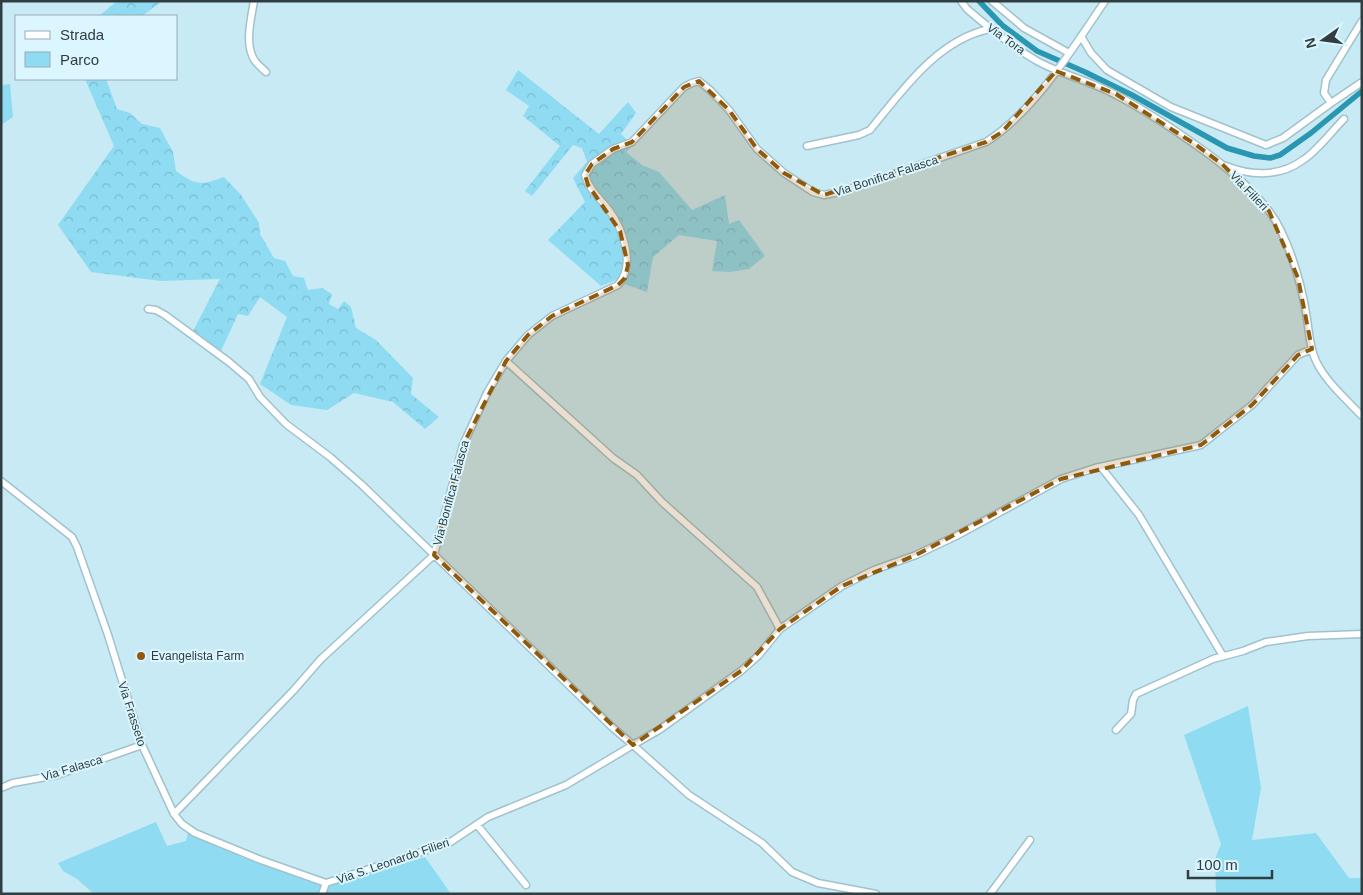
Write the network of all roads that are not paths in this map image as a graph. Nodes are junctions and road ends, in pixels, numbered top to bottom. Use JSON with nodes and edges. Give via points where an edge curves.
{"nodes":[{"id":1,"x":254,"y":1,"type":"edge"},
{"id":2,"x":960,"y":1,"type":"edge"},
{"id":3,"x":992,"y":1,"type":"edge"},
{"id":4,"x":1105,"y":1,"type":"edge"},
{"id":5,"x":1362,"y":21,"type":"edge"},
{"id":6,"x":990,"y":29,"type":"junction"},
{"id":7,"x":1081,"y":36,"type":"junction"},
{"id":8,"x":1068,"y":55,"type":"junction"},
{"id":9,"x":1058,"y":68,"type":"junction"},
{"id":10,"x":266,"y":72,"type":"dead end"},
{"id":11,"x":1362,"y":82,"type":"edge"},
{"id":12,"x":1331,"y":103,"type":"junction"},
{"id":13,"x":1344,"y":119,"type":"dead end"},
{"id":14,"x":808,"y":146,"type":"dead end"},
{"id":15,"x":1222,"y":164,"type":"junction"},
{"id":16,"x":148,"y":309,"type":"dead end"},
{"id":17,"x":1312,"y":349,"type":"junction"},
{"id":18,"x":506,"y":360,"type":"junction"},
{"id":19,"x":1362,"y":416,"type":"edge"},
{"id":20,"x":1101,"y":467,"type":"junction"},
{"id":21,"x":1,"y":481,"type":"edge"},
{"id":22,"x":434,"y":555,"type":"junction"},
{"id":23,"x":780,"y":628,"type":"junction"},
{"id":24,"x":1362,"y":634,"type":"edge"},
{"id":25,"x":1224,"y":656,"type":"junction"},
{"id":26,"x":1116,"y":730,"type":"dead end"},
{"id":27,"x":142,"y":745,"type":"junction"},
{"id":28,"x":632,"y":745,"type":"junction"},
{"id":29,"x":1,"y":788,"type":"edge"},
{"id":30,"x":174,"y":814,"type":"junction"},
{"id":31,"x":478,"y":826,"type":"junction"},
{"id":32,"x":1030,"y":840,"type":"dead end"},
{"id":33,"x":326,"y":883,"type":"junction"},
{"id":34,"x":526,"y":886,"type":"dead end"},
{"id":35,"x":322,"y":894,"type":"edge"},
{"id":36,"x":876,"y":894,"type":"edge"},
{"id":37,"x":990,"y":894,"type":"edge"}],
"edges":[{"from":1,"to":10,"type":"street","via":[[250,51],[255,62]]},
{"from":2,"to":6,"type":"street","name":"Via Tora"},
{"from":3,"to":8,"type":"street","via":[[1024,28]]},
{"from":4,"to":7,"type":"street"},
{"from":5,"to":12,"type":"street","via":[[1326,80],[1324,93]]},
{"from":6,"to":9,"type":"street","name":"Via Tora","via":[[1015,48]]},
{"from":6,"to":14,"type":"street","via":[[968,35],[930,61],[870,130]]},
{"from":7,"to":8,"type":"street"},
{"from":7,"to":12,"type":"street","via":[[1107,70],[1171,107],[1266,145],[1284,138]]},
{"from":8,"to":9,"type":"street"},
{"from":9,"to":15,"type":"street","name":"Via Filieri","via":[[1116,94]]},
{"from":9,"to":18,"type":"street","name":"Via Bonifica Falasca","via":[[1002,132],[986,142],[824,195],[812,192],[784,173],[756,149],[710,90],[699,81],[692,82],[632,142],[613,149],[592,164],[585,175],[588,185],[609,210],[620,231],[628,265],[625,278],[618,285],[552,316],[528,335]]},
{"from":11,"to":12,"type":"street"},
{"from":13,"to":15,"type":"street","via":[[1305,160],[1291,168],[1274,173],[1253,173]]},
{"from":15,"to":17,"type":"street","name":"Via Filieri","via":[[1269,211],[1280,230],[1300,286]]},
{"from":16,"to":22,"type":"street","via":[[165,315],[249,379],[260,397],[286,424],[362,485]]},
{"from":17,"to":19,"type":"street","name":"Via Filieri","via":[[1322,371]]},
{"from":17,"to":20,"type":"street","name":"Via S. Leonardo Filieri","via":[[1298,355],[1252,405],[1201,444]]},
{"from":18,"to":22,"type":"street","name":"Via Bonifica Falasca","via":[[463,445]]},
{"from":18,"to":23,"type":"street","via":[[613,458],[637,475],[662,502],[757,587]]},
{"from":20,"to":23,"type":"street","name":"Via S. Leonardo Filieri","via":[[1061,479],[916,555],[842,586]]},
{"from":20,"to":25,"type":"street","via":[[1138,515]]},
{"from":21,"to":27,"type":"street","name":"Via Frasseto","via":[[72,537],[108,636]]},
{"from":22,"to":28,"type":"street"},
{"from":22,"to":30,"type":"street","name":"Via Bonifica Falasca","via":[[321,658]]},
{"from":23,"to":28,"type":"street","name":"Via S. Leonardo Filieri","via":[[759,655],[741,671],[659,730]]},
{"from":24,"to":25,"type":"street","via":[[1277,639]]},
{"from":25,"to":26,"type":"street","via":[[1136,694],[1131,714]]},
{"from":27,"to":29,"type":"street","name":"Via Falasca","via":[[57,775]]},
{"from":27,"to":30,"type":"street","name":"Via Frasseto"},
{"from":28,"to":31,"type":"street","name":"Via S. Leonardo Filieri","via":[[566,785],[488,817]]},
{"from":28,"to":36,"type":"street","via":[[689,795],[762,844],[792,872],[818,884]]},
{"from":30,"to":33,"type":"street","name":"Via Frasseto","via":[[195,833]]},
{"from":31,"to":33,"type":"street","name":"Via S. Leonardo Filieri","via":[[449,843]]},
{"from":31,"to":34,"type":"street"},
{"from":32,"to":37,"type":"street"},
{"from":33,"to":35,"type":"street","name":"Via S. Leonardo Filieri"}]}
